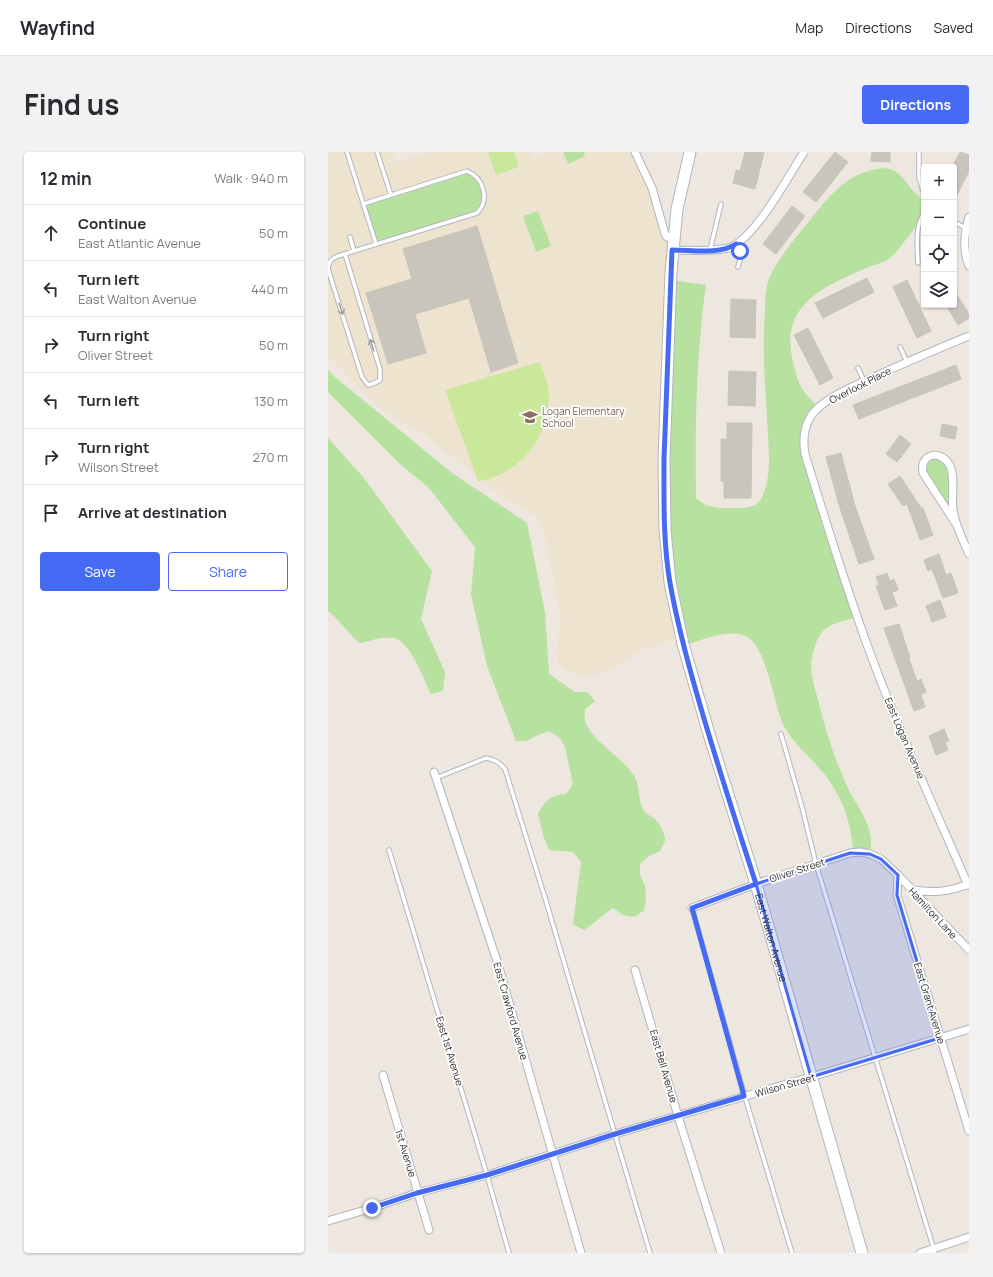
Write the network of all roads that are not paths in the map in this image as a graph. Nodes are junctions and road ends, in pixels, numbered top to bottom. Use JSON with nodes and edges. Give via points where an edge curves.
{"nodes":[{"id":1,"x":347,"y":152,"type":"edge"},
{"id":2,"x":377,"y":152,"type":"edge"},
{"id":3,"x":636,"y":152,"type":"edge"},
{"id":4,"x":690,"y":152,"type":"edge"},
{"id":5,"x":804,"y":152,"type":"edge"},
{"id":6,"x":919,"y":152,"type":"edge"},
{"id":7,"x":921,"y":184,"type":"edge"},
{"id":8,"x":391,"y":195,"type":"junction"},
{"id":9,"x":363,"y":204,"type":"junction"},
{"id":10,"x":721,"y":204,"type":"dead end"},
{"id":11,"x":969,"y":217,"type":"edge"},
{"id":12,"x":921,"y":219,"type":"edge"},
{"id":13,"x":957,"y":224,"type":"edge"},
{"id":14,"x":966,"y":228,"type":"junction"},
{"id":15,"x":350,"y":237,"type":"dead end"},
{"id":16,"x":376,"y":244,"type":"junction"},
{"id":17,"x":736,"y":244,"type":"junction"},
{"id":18,"x":673,"y":245,"type":"junction"},
{"id":19,"x":710,"y":250,"type":"junction"},
{"id":20,"x":354,"y":251,"type":"junction"},
{"id":21,"x":345,"y":254,"type":"junction"},
{"id":22,"x":918,"y":263,"type":"dead end"},
{"id":23,"x":969,"y":266,"type":"edge"},
{"id":24,"x":738,"y":267,"type":"dead end"},
{"id":25,"x":969,"y":336,"type":"edge"},
{"id":26,"x":900,"y":347,"type":"dead end"},
{"id":27,"x":907,"y":362,"type":"junction"},
{"id":28,"x":858,"y":368,"type":"dead end"},
{"id":29,"x":864,"y":381,"type":"junction"},
{"id":30,"x":956,"y":524,"type":"junction"},
{"id":31,"x":969,"y":554,"type":"edge"},
{"id":32,"x":847,"y":588,"type":"joint"},
{"id":33,"x":781,"y":734,"type":"dead end"},
{"id":34,"x":435,"y":775,"type":"joint"},
{"id":35,"x":389,"y":850,"type":"dead end"},
{"id":36,"x":816,"y":864,"type":"junction"},
{"id":37,"x":898,"y":875,"type":"junction"},
{"id":38,"x":756,"y":884,"type":"junction"},
{"id":39,"x":968,"y":884,"type":"edge"},
{"id":40,"x":912,"y":890,"type":"junction"},
{"id":41,"x":692,"y":908,"type":"joint"},
{"id":42,"x":969,"y":950,"type":"edge"},
{"id":43,"x":635,"y":970,"type":"dead end"},
{"id":44,"x":969,"y":1029,"type":"edge"},
{"id":45,"x":940,"y":1038,"type":"junction"},
{"id":46,"x":876,"y":1058,"type":"junction"},
{"id":47,"x":382,"y":1075,"type":"dead end"},
{"id":48,"x":811,"y":1078,"type":"junction"},
{"id":49,"x":744,"y":1096,"type":"junction"},
{"id":50,"x":678,"y":1116,"type":"junction"},
{"id":51,"x":969,"y":1131,"type":"edge"},
{"id":52,"x":615,"y":1134,"type":"junction"},
{"id":53,"x":552,"y":1154,"type":"junction"},
{"id":54,"x":487,"y":1175,"type":"junction"},
{"id":55,"x":417,"y":1193,"type":"junction"},
{"id":56,"x":328,"y":1221,"type":"edge"},
{"id":57,"x":429,"y":1230,"type":"dead end"},
{"id":58,"x":969,"y":1237,"type":"edge"},
{"id":59,"x":934,"y":1251,"type":"edge"},
{"id":60,"x":509,"y":1253,"type":"edge"},
{"id":61,"x":581,"y":1253,"type":"edge"},
{"id":62,"x":650,"y":1253,"type":"edge"},
{"id":63,"x":721,"y":1253,"type":"edge"},
{"id":64,"x":792,"y":1253,"type":"edge"},
{"id":65,"x":862,"y":1253,"type":"edge"},
{"id":66,"x":920,"y":1253,"type":"edge"}],
"edges":[{"from":1,"to":9,"type":"lane"},
{"from":2,"to":8,"type":"lane"},
{"from":3,"to":18,"type":"street","via":[[652,188],[666,234]]},
{"from":4,"to":18,"type":"main road","name":"East Walton Avenue","via":[[679,196]]},
{"from":5,"to":17,"type":"street","via":[[755,226]]},
{"from":6,"to":7,"type":"lane"},
{"from":8,"to":9,"type":"lane"},
{"from":8,"to":16,"type":"lane","via":[[467,171],[479,180],[485,196],[484,204],[477,213]]},
{"from":9,"to":16,"type":"lane"},
{"from":10,"to":19,"type":"lane"},
{"from":11,"to":14,"type":"street"},
{"from":12,"to":22,"type":"lane","via":[[917,235]]},
{"from":13,"to":14,"type":"lane"},
{"from":14,"to":23,"type":"street","via":[[965,253]]},
{"from":15,"to":20,"type":"lane"},
{"from":16,"to":20,"type":"lane"},
{"from":17,"to":19,"type":"street","via":[[730,248]]},
{"from":17,"to":24,"type":"lane","via":[[741,256]]},
{"from":18,"to":19,"type":"street"},
{"from":18,"to":38,"type":"main road","name":"East Walton Avenue","via":[[664,459],[665,530],[670,582],[687,659]]},
{"from":20,"to":21,"type":"lane"},
{"from":21,"to":21,"type":"lane","one_way":true,"via":[[332,259],[328,263],[328,269],[362,377],[368,384],[377,383],[380,380],[380,369]]},
{"from":25,"to":27,"type":"street","name":"Overlook Place"},
{"from":26,"to":27,"type":"lane"},
{"from":27,"to":29,"type":"street","name":"Overlook Place"},
{"from":28,"to":29,"type":"lane"},
{"from":29,"to":32,"type":"street","name":"Overlook Place","via":[[819,407],[804,433],[805,454]]},
{"from":30,"to":30,"type":"street","via":[[950,466],[946,459],[934,455],[923,461],[923,473]]},
{"from":30,"to":31,"type":"street"},
{"from":32,"to":39,"type":"street","name":"East Logan Avenue","via":[[887,695]]},
{"from":33,"to":36,"type":"lane"},
{"from":34,"to":52,"type":"lane","via":[[486,758],[500,763],[505,769]]},
{"from":34,"to":53,"type":"street","name":"East Crawford Avenue","via":[[498,964]]},
{"from":35,"to":54,"type":"lane","name":"East 1st Avenue"},
{"from":36,"to":37,"type":"street","name":"Oliver Street","via":[[860,852],[881,858]]},
{"from":36,"to":38,"type":"street","name":"Oliver Street"},
{"from":36,"to":46,"type":"lane"},
{"from":37,"to":40,"type":"street","name":"Hamilton Lane"},
{"from":37,"to":45,"type":"street","name":"East Grant Avenue","via":[[897,895]]},
{"from":38,"to":41,"type":"street","name":"Oliver Street"},
{"from":38,"to":48,"type":"main road","name":"East Walton Avenue"},
{"from":39,"to":40,"type":"street","via":[[946,891]]},
{"from":40,"to":42,"type":"street","name":"Hamilton Lane"},
{"from":41,"to":49,"type":"lane"},
{"from":43,"to":50,"type":"street","name":"East Bell Avenue"},
{"from":44,"to":45,"type":"street","name":"Wilson Street"},
{"from":45,"to":46,"type":"street","name":"Wilson Street"},
{"from":45,"to":51,"type":"street","name":"East Grant Avenue"},
{"from":46,"to":48,"type":"street","name":"Wilson Street"},
{"from":46,"to":59,"type":"lane"},
{"from":47,"to":55,"type":"street","name":"1st Avenue"},
{"from":48,"to":49,"type":"street","name":"Wilson Street"},
{"from":48,"to":65,"type":"main road","name":"East Walton Avenue"},
{"from":49,"to":50,"type":"street","name":"Wilson Street"},
{"from":49,"to":64,"type":"lane"},
{"from":50,"to":52,"type":"street","name":"Wilson Street"},
{"from":50,"to":63,"type":"street","name":"East Bell Avenue"},
{"from":52,"to":53,"type":"street","name":"Wilson Street"},
{"from":52,"to":62,"type":"lane"},
{"from":53,"to":54,"type":"street","name":"Wilson Street"},
{"from":53,"to":61,"type":"street","name":"East Crawford Avenue"},
{"from":54,"to":55,"type":"street","name":"Wilson Street"},
{"from":54,"to":60,"type":"lane","name":"East 1st Avenue"},
{"from":55,"to":56,"type":"street","name":"Wilson Street"},
{"from":55,"to":57,"type":"street","name":"1st Avenue"},
{"from":58,"to":59,"type":"street"},
{"from":59,"to":66,"type":"street"}]}
